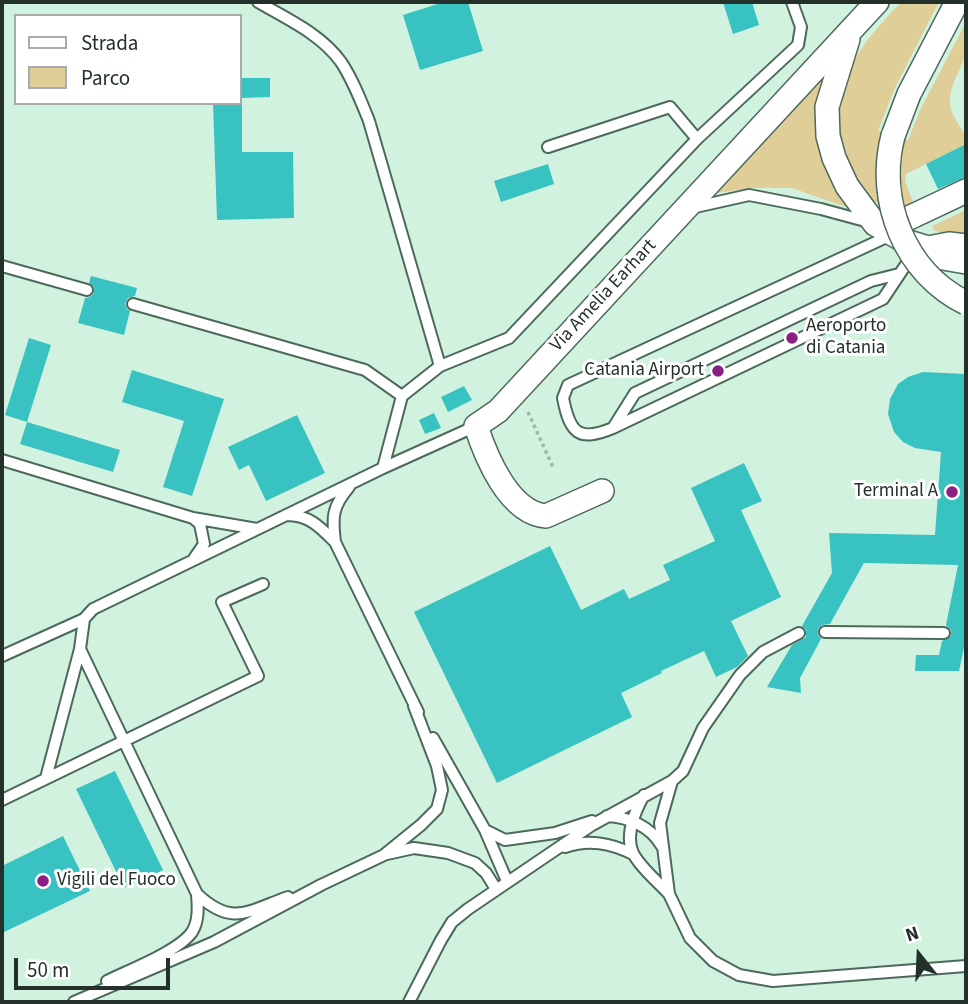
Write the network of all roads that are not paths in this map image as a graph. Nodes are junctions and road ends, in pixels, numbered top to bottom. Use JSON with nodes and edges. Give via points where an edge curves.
{"nodes":[{"id":1,"x":258,"y":2,"type":"edge"},
{"id":2,"x":792,"y":2,"type":"edge"},
{"id":3,"x":877,"y":2,"type":"edge"},
{"id":4,"x":957,"y":2,"type":"edge"},
{"id":5,"x":852,"y":28,"type":"junction"},
{"id":6,"x":697,"y":139,"type":"junction"},
{"id":7,"x":548,"y":147,"type":"dead end"},
{"id":8,"x":966,"y":191,"type":"edge"},
{"id":9,"x":684,"y":209,"type":"junction"},
{"id":10,"x":884,"y":229,"type":"junction"},
{"id":11,"x":966,"y":246,"type":"edge"},
{"id":12,"x":924,"y":247,"type":"junction"},
{"id":13,"x":966,"y":262,"type":"edge"},
{"id":14,"x":2,"y":266,"type":"edge"},
{"id":15,"x":899,"y":274,"type":"junction"},
{"id":16,"x":87,"y":290,"type":"dead end"},
{"id":17,"x":966,"y":303,"type":"edge"},
{"id":18,"x":133,"y":304,"type":"dead end"},
{"id":19,"x":440,"y":366,"type":"junction"},
{"id":20,"x":402,"y":396,"type":"junction"},
{"id":21,"x":476,"y":426,"type":"junction"},
{"id":22,"x":613,"y":428,"type":"junction"},
{"id":23,"x":2,"y":460,"type":"edge"},
{"id":24,"x":383,"y":468,"type":"junction"},
{"id":25,"x":357,"y":480,"type":"junction"},
{"id":26,"x":602,"y":491,"type":"dead end"},
{"id":27,"x":281,"y":517,"type":"junction"},
{"id":28,"x":193,"y":518,"type":"junction"},
{"id":29,"x":257,"y":529,"type":"junction"},
{"id":30,"x":335,"y":542,"type":"junction"},
{"id":31,"x":189,"y":562,"type":"junction"},
{"id":32,"x":262,"y":584,"type":"dead end"},
{"id":33,"x":84,"y":618,"type":"junction"},
{"id":34,"x":825,"y":632,"type":"dead end"},
{"id":35,"x":799,"y":633,"type":"dead end"},
{"id":36,"x":944,"y":633,"type":"dead end"},
{"id":37,"x":80,"y":649,"type":"junction"},
{"id":38,"x":2,"y":656,"type":"edge"},
{"id":39,"x":414,"y":706,"type":"junction"},
{"id":40,"x":124,"y":741,"type":"junction"},
{"id":41,"x":46,"y":778,"type":"junction"},
{"id":42,"x":672,"y":781,"type":"junction"},
{"id":43,"x":644,"y":795,"type":"junction"},
{"id":44,"x":2,"y":800,"type":"edge"},
{"id":45,"x":609,"y":815,"type":"junction"},
{"id":46,"x":633,"y":822,"type":"junction"},
{"id":47,"x":485,"y":830,"type":"junction"},
{"id":48,"x":662,"y":847,"type":"junction"},
{"id":49,"x":633,"y":854,"type":"junction"},
{"id":50,"x":384,"y":855,"type":"junction"},
{"id":51,"x":546,"y":856,"type":"junction"},
{"id":52,"x":507,"y":881,"type":"junction"},
{"id":53,"x":321,"y":885,"type":"junction"},
{"id":54,"x":496,"y":889,"type":"junction"},
{"id":55,"x":197,"y":894,"type":"junction"},
{"id":56,"x":669,"y":894,"type":"junction"},
{"id":57,"x":966,"y":966,"type":"edge"},
{"id":58,"x":65,"y":1002,"type":"edge"},
{"id":59,"x":75,"y":1002,"type":"edge"},
{"id":60,"x":409,"y":1002,"type":"edge"}],
"edges":[{"from":1,"to":19,"type":"lane","via":[[314,35],[340,61],[356,89]]},
{"from":2,"to":6,"type":"lane","via":[[801,27],[798,45]]},
{"from":3,"to":5,"type":"street","name":"Via Amelia Earhart"},
{"from":4,"to":17,"type":"street","bridge":true,"via":[[919,72],[893,136],[888,185],[894,218],[914,259],[937,284]]},
{"from":5,"to":9,"type":"street","name":"Via Amelia Earhart"},
{"from":5,"to":10,"type":"street","via":[[827,107],[828,136],[847,186]]},
{"from":6,"to":7,"type":"lane","via":[[670,107]]},
{"from":6,"to":19,"type":"lane","via":[[509,338]]},
{"from":8,"to":10,"type":"street"},
{"from":9,"to":10,"type":"lane","via":[[749,195],[821,209]]},
{"from":9,"to":21,"type":"street","name":"Via Amelia Earhart","via":[[498,411]]},
{"from":10,"to":12,"type":"street"},
{"from":10,"to":22,"type":"lane","via":[[568,385],[562,398],[576,431],[594,436]]},
{"from":11,"to":12,"type":"street"},
{"from":12,"to":13,"type":"street","via":[[943,258]]},
{"from":12,"to":15,"type":"lane"},
{"from":14,"to":16,"type":"lane"},
{"from":15,"to":22,"type":"lane","via":[[883,299]]},
{"from":15,"to":22,"type":"lane","via":[[871,281],[635,393]]},
{"from":18,"to":20,"type":"lane","via":[[365,370]]},
{"from":19,"to":20,"type":"lane"},
{"from":20,"to":24,"type":"lane"},
{"from":21,"to":24,"type":"lane"},
{"from":21,"to":26,"type":"street","via":[[492,468],[528,511],[546,516]]},
{"from":23,"to":28,"type":"lane"},
{"from":24,"to":25,"type":"lane"},
{"from":25,"to":27,"type":"lane"},
{"from":25,"to":30,"type":"lane","via":[[337,500],[332,520]]},
{"from":27,"to":29,"type":"lane"},
{"from":27,"to":30,"type":"lane","via":[[306,518]]},
{"from":28,"to":29,"type":"lane"},
{"from":28,"to":31,"type":"lane","via":[[200,524],[204,544]]},
{"from":29,"to":31,"type":"lane"},
{"from":30,"to":39,"type":"lane"},
{"from":31,"to":33,"type":"lane","via":[[93,609]]},
{"from":32,"to":40,"type":"lane","via":[[222,602],[258,677]]},
{"from":33,"to":37,"type":"lane"},
{"from":33,"to":38,"type":"lane"},
{"from":34,"to":36,"type":"lane"},
{"from":35,"to":42,"type":"lane","via":[[763,652],[740,675],[703,728],[683,771]]},
{"from":37,"to":40,"type":"lane"},
{"from":37,"to":41,"type":"lane"},
{"from":39,"to":47,"type":"lane"},
{"from":39,"to":50,"type":"lane","via":[[442,790],[437,808]]},
{"from":40,"to":41,"type":"lane"},
{"from":40,"to":55,"type":"lane"},
{"from":41,"to":44,"type":"lane"},
{"from":42,"to":43,"type":"lane"},
{"from":42,"to":48,"type":"lane","via":[[660,823]]},
{"from":43,"to":45,"type":"lane"},
{"from":43,"to":46,"type":"lane"},
{"from":45,"to":46,"type":"lane"},
{"from":45,"to":47,"type":"lane","via":[[555,833],[505,840]]},
{"from":45,"to":51,"type":"lane"},
{"from":46,"to":48,"type":"lane","via":[[656,835]]},
{"from":46,"to":49,"type":"lane"},
{"from":47,"to":52,"type":"lane"},
{"from":48,"to":56,"type":"lane"},
{"from":49,"to":51,"type":"lane","via":[[588,842]]},
{"from":49,"to":56,"type":"lane"},
{"from":50,"to":53,"type":"lane"},
{"from":50,"to":54,"type":"lane","via":[[414,848],[448,853],[475,863]]},
{"from":51,"to":52,"type":"lane"},
{"from":52,"to":54,"type":"lane"},
{"from":53,"to":55,"type":"lane","via":[[227,915]]},
{"from":53,"to":59,"type":"lane","via":[[214,942]]},
{"from":54,"to":60,"type":"lane","via":[[452,922]]},
{"from":55,"to":58,"type":"lane","via":[[193,931],[178,945]]},
{"from":56,"to":57,"type":"lane","via":[[690,938],[713,961],[739,975],[773,981]]}]}
